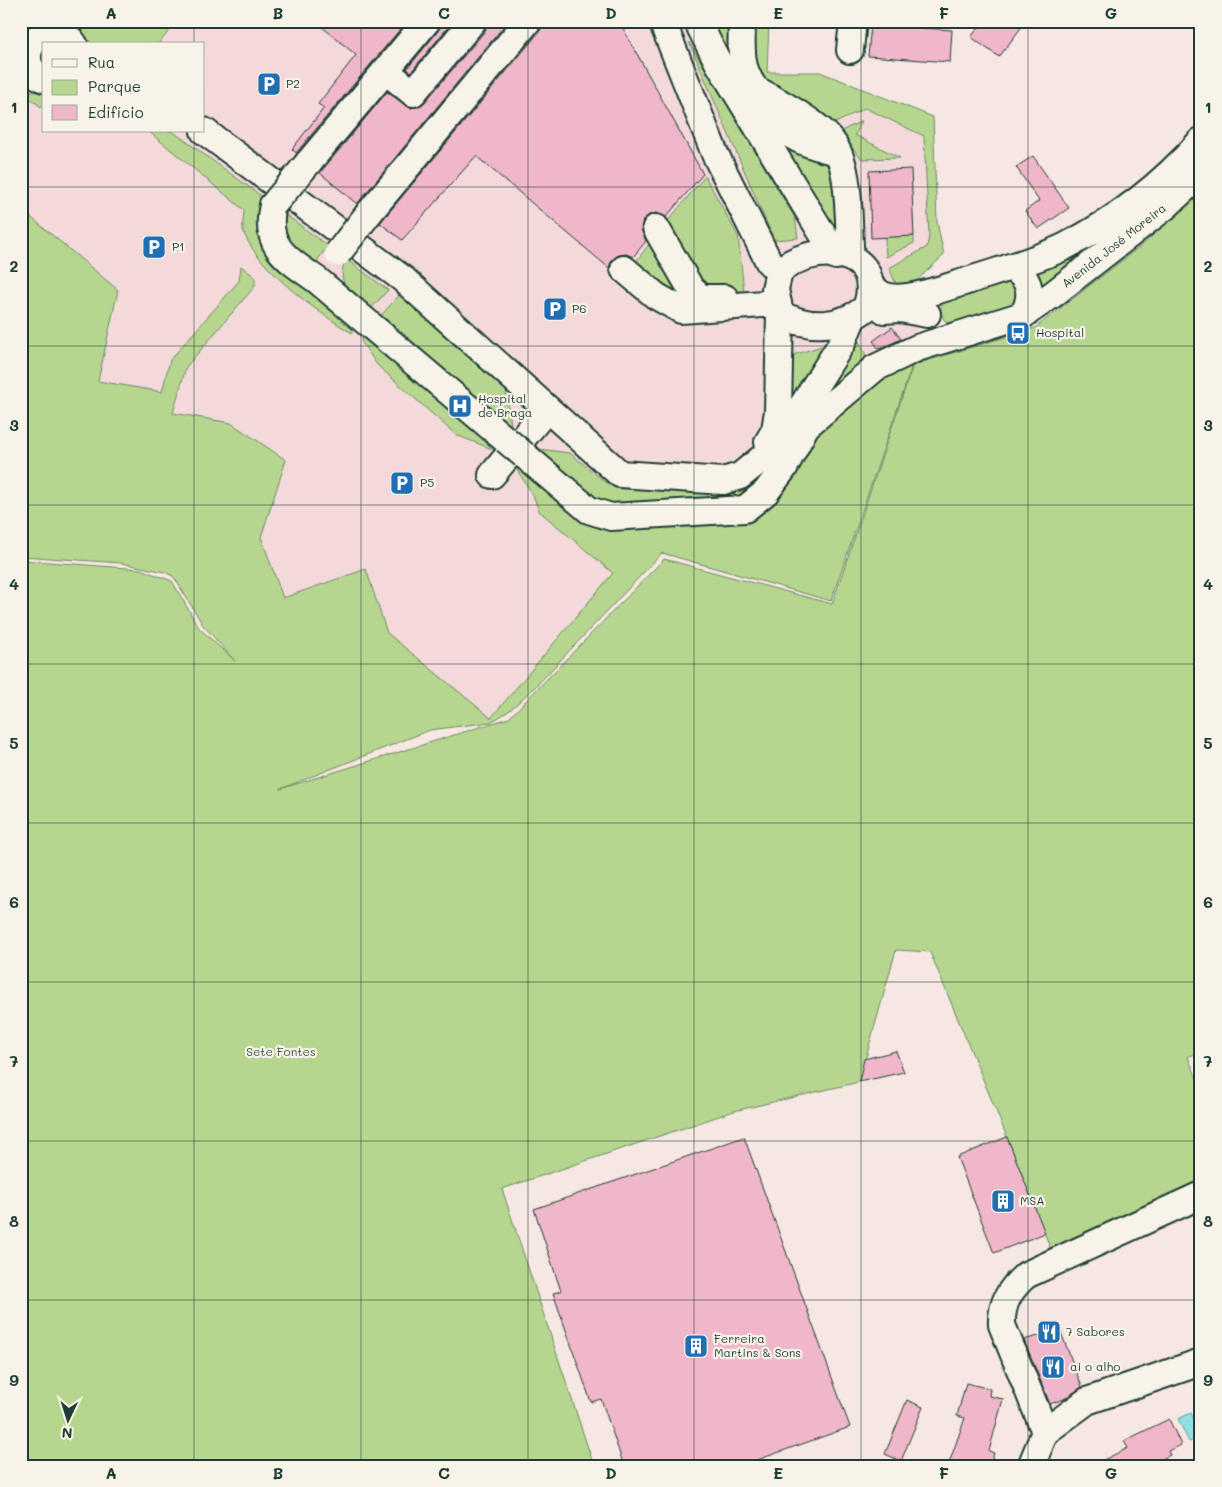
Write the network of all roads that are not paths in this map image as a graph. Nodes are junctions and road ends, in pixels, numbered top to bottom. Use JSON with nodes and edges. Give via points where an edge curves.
{"nodes":[{"id":1,"x":427,"y":21,"type":"edge"},
{"id":2,"x":662,"y":21,"type":"edge"},
{"id":3,"x":686,"y":21,"type":"edge"},
{"id":4,"x":697,"y":21,"type":"edge"},
{"id":5,"x":742,"y":21,"type":"edge"},
{"id":6,"x":853,"y":21,"type":"edge"},
{"id":7,"x":527,"y":23,"type":"edge"},
{"id":8,"x":480,"y":26,"type":"edge"},
{"id":9,"x":39,"y":27,"type":"edge"},
{"id":10,"x":72,"y":42,"type":"edge"},
{"id":11,"x":850,"y":50,"type":"dead end"},
{"id":12,"x":386,"y":71,"type":"junction"},
{"id":13,"x":32,"y":72,"type":"edge"},
{"id":14,"x":451,"y":93,"type":"dead end"},
{"id":15,"x":428,"y":106,"type":"junction"},
{"id":16,"x":205,"y":132,"type":"edge"},
{"id":17,"x":1201,"y":141,"type":"edge"},
{"id":18,"x":1201,"y":173,"type":"edge"},
{"id":19,"x":656,"y":228,"type":"dead end"},
{"id":20,"x":843,"y":256,"type":"junction"},
{"id":21,"x":804,"y":258,"type":"junction"},
{"id":22,"x":1010,"y":267,"type":"junction"},
{"id":23,"x":624,"y":269,"type":"dead end"},
{"id":24,"x":318,"y":280,"type":"junction"},
{"id":25,"x":871,"y":286,"type":"junction"},
{"id":26,"x":943,"y":288,"type":"junction"},
{"id":27,"x":778,"y":295,"type":"junction"},
{"id":28,"x":1023,"y":315,"type":"junction"},
{"id":29,"x":854,"y":317,"type":"junction"},
{"id":30,"x":928,"y":318,"type":"junction"},
{"id":31,"x":954,"y":336,"type":"junction"},
{"id":32,"x":917,"y":348,"type":"junction"},
{"id":33,"x":547,"y":409,"type":"junction"},
{"id":34,"x":765,"y":455,"type":"junction"},
{"id":35,"x":492,"y":475,"type":"dead end"},
{"id":36,"x":1201,"y":1195,"type":"edge"},
{"id":37,"x":1201,"y":1362,"type":"edge"},
{"id":38,"x":1045,"y":1432,"type":"junction"},
{"id":39,"x":1031,"y":1466,"type":"edge"}],
"edges":[{"from":1,"to":12,"type":"street"},
{"from":2,"to":27,"type":"street","via":[[715,154],[769,262]]},
{"from":3,"to":21,"type":"street","via":[[800,218]]},
{"from":4,"to":20,"type":"street","via":[[719,64]]},
{"from":5,"to":20,"type":"street","via":[[741,61],[755,89],[830,138],[837,152],[847,188]]},
{"from":6,"to":11,"type":"street"},
{"from":7,"to":14,"type":"street","via":[[508,23]]},
{"from":7,"to":15,"type":"street"},
{"from":8,"to":15,"type":"street"},
{"from":9,"to":10,"type":"street","via":[[62,33]]},
{"from":9,"to":13,"type":"street","via":[[28,58]]},
{"from":12,"to":15,"type":"street"},
{"from":12,"to":24,"type":"street","name":"Avenida José Moreira","bridge":true,"via":[[273,205],[269,219],[272,240],[294,263]]},
{"from":15,"to":24,"type":"street","bridge":true,"via":[[369,213]]},
{"from":16,"to":33,"type":"street","via":[[403,280]]},
{"from":17,"to":22,"type":"street","name":"Avenida José Moreira","via":[[1174,170],[1118,214],[1063,247]]},
{"from":18,"to":28,"type":"street","name":"Avenida José Moreira","via":[[1166,206]]},
{"from":19,"to":27,"type":"street","via":[[691,289],[702,298]]},
{"from":20,"to":21,"type":"street"},
{"from":20,"to":25,"type":"street","via":[[860,262]]},
{"from":21,"to":27,"type":"street","via":[[794,261]]},
{"from":22,"to":26,"type":"street","name":"Avenida José Moreira"},
{"from":22,"to":28,"type":"street","via":[[1019,271],[1028,286],[1029,304]]},
{"from":23,"to":27,"type":"street","via":[[656,296],[681,310]]},
{"from":24,"to":32,"type":"street","name":"Avenida José Moreira","via":[[589,510],[611,517],[745,509],[766,492],[784,468],[806,426],[875,368]]},
{"from":25,"to":26,"type":"street","name":"Avenida José Moreira","via":[[882,295],[896,298]]},
{"from":25,"to":29,"type":"street","via":[[866,308]]},
{"from":26,"to":30,"type":"street","via":[[933,296]]},
{"from":27,"to":29,"type":"street","via":[[794,321],[822,325]]},
{"from":27,"to":34,"type":"street","via":[[778,411],[775,430]]},
{"from":28,"to":31,"type":"street","name":"Avenida José Moreira"},
{"from":29,"to":30,"type":"street","via":[[900,309]]},
{"from":29,"to":34,"type":"street","via":[[842,343],[777,446]]},
{"from":30,"to":31,"type":"street","via":[[936,330]]},
{"from":30,"to":32,"type":"street"},
{"from":31,"to":32,"type":"street","name":"Avenida José Moreira"},
{"from":33,"to":34,"type":"street","via":[[620,474],[723,481],[740,476]]},
{"from":33,"to":35,"type":"street"},
{"from":36,"to":38,"type":"street","via":[[1026,1275],[1006,1298],[1001,1312],[1002,1325]]},
{"from":37,"to":38,"type":"street","via":[[1087,1401]]},
{"from":38,"to":39,"type":"street"}]}
